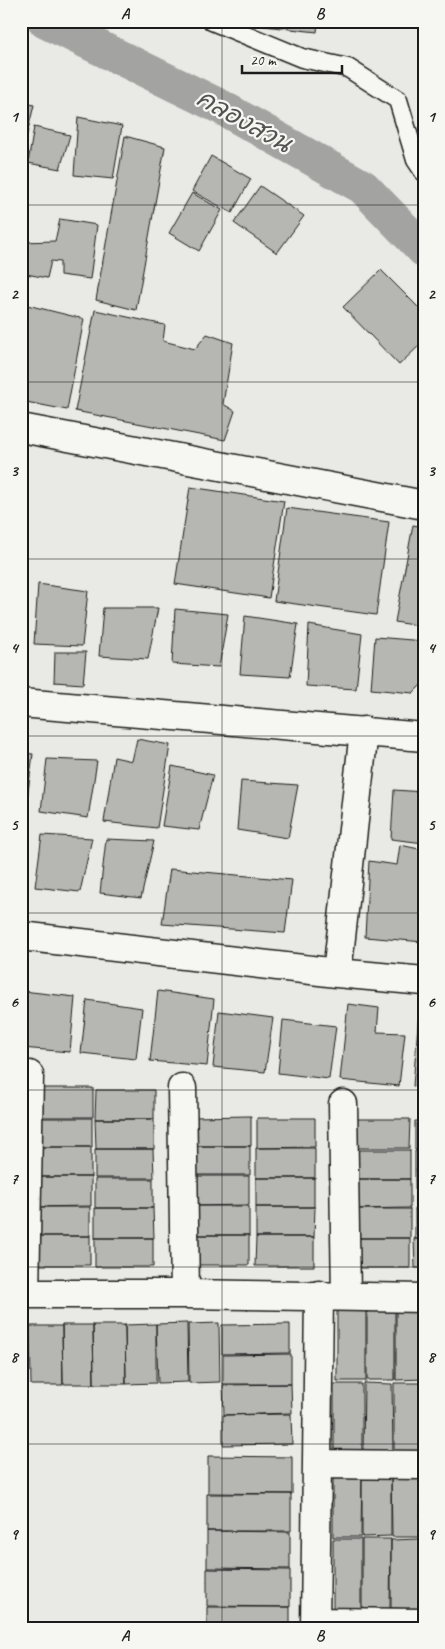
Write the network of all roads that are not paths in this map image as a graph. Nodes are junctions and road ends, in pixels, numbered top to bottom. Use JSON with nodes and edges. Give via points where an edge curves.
{"nodes":[{"id":1,"x":212,"y":21,"type":"edge"},
{"id":2,"x":424,"y":172,"type":"edge"},
{"id":3,"x":21,"y":428,"type":"edge"},
{"id":4,"x":424,"y":506,"type":"edge"},
{"id":5,"x":21,"y":703,"type":"edge"},
{"id":6,"x":364,"y":731,"type":"junction"},
{"id":7,"x":424,"y":736,"type":"edge"},
{"id":8,"x":21,"y":936,"type":"edge"},
{"id":9,"x":337,"y":973,"type":"junction"},
{"id":10,"x":424,"y":981,"type":"edge"},
{"id":11,"x":28,"y":1074,"type":"dead end"},
{"id":12,"x":182,"y":1088,"type":"dead end"},
{"id":13,"x":343,"y":1104,"type":"dead end"},
{"id":14,"x":23,"y":1294,"type":"edge"},
{"id":15,"x":185,"y":1294,"type":"junction"},
{"id":16,"x":319,"y":1296,"type":"junction"},
{"id":17,"x":346,"y":1296,"type":"junction"},
{"id":18,"x":424,"y":1298,"type":"edge"},
{"id":19,"x":317,"y":1464,"type":"junction"},
{"id":20,"x":424,"y":1465,"type":"edge"},
{"id":21,"x":424,"y":1622,"type":"edge"},
{"id":22,"x":315,"y":1625,"type":"edge"}],
"edges":[{"from":1,"to":2,"type":"lane","via":[[302,58],[348,68],[398,100],[416,160]]},
{"from":3,"to":4,"type":"street"},
{"from":5,"to":6,"type":"street"},
{"from":6,"to":7,"type":"street"},
{"from":6,"to":9,"type":"street"},
{"from":8,"to":9,"type":"street"},
{"from":9,"to":10,"type":"street"},
{"from":11,"to":14,"type":"street"},
{"from":12,"to":15,"type":"street"},
{"from":13,"to":17,"type":"street"},
{"from":14,"to":15,"type":"street"},
{"from":15,"to":16,"type":"street"},
{"from":16,"to":17,"type":"street"},
{"from":16,"to":19,"type":"street"},
{"from":17,"to":18,"type":"street"},
{"from":19,"to":20,"type":"street"},
{"from":19,"to":22,"type":"street"},
{"from":21,"to":22,"type":"street"}]}
